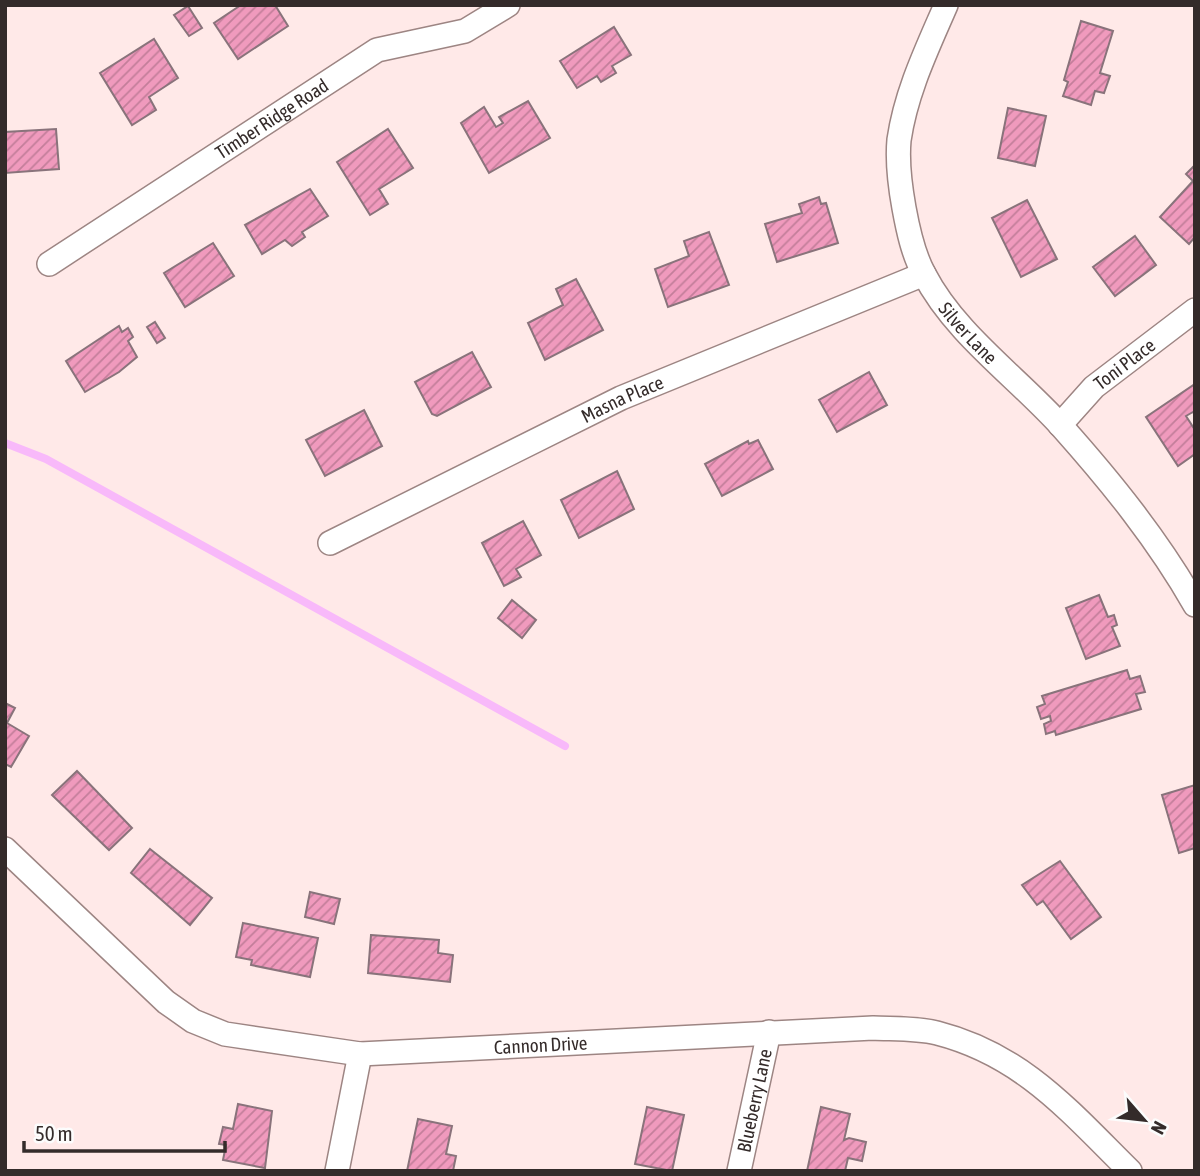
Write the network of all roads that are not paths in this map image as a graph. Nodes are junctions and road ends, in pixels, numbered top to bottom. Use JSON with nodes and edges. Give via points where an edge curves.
{"nodes":[{"id":1,"x":509,"y":5,"type":"edge"},
{"id":2,"x":946,"y":5,"type":"edge"},
{"id":3,"x":48,"y":264,"type":"dead end"},
{"id":4,"x":924,"y":274,"type":"junction"},
{"id":5,"x":1195,"y":310,"type":"edge"},
{"id":6,"x":1060,"y":425,"type":"junction"},
{"id":7,"x":330,"y":544,"type":"dead end"},
{"id":8,"x":1195,"y":605,"type":"edge"},
{"id":9,"x":5,"y":849,"type":"edge"},
{"id":10,"x":769,"y":1032,"type":"junction"},
{"id":11,"x":360,"y":1054,"type":"junction"},
{"id":12,"x":1106,"y":1160,"type":"edge"},
{"id":13,"x":337,"y":1171,"type":"edge"},
{"id":14,"x":739,"y":1171,"type":"edge"},
{"id":15,"x":1130,"y":1171,"type":"edge"}],
"edges":[{"from":1,"to":3,"type":"street","name":"Timber Ridge Road","via":[[465,31],[377,50],[349,65]]},
{"from":2,"to":4,"type":"street","name":"Silver Lane","via":[[911,88],[899,141],[900,186]]},
{"from":4,"to":6,"type":"street","name":"Silver Lane","via":[[955,317]]},
{"from":4,"to":7,"type":"street","name":"Masna Place","via":[[621,398]]},
{"from":5,"to":6,"type":"street","name":"Toni Place","via":[[1094,387]]},
{"from":6,"to":8,"type":"street","name":"Silver Lane","via":[[1167,557]]},
{"from":9,"to":11,"type":"street","name":"Cannon Drive","via":[[166,1002],[193,1021],[225,1034]]},
{"from":10,"to":11,"type":"street","name":"Cannon Drive"},
{"from":10,"to":12,"type":"street","name":"Cannon Drive","via":[[873,1027],[936,1032],[993,1054],[1037,1079]]},
{"from":10,"to":14,"type":"street","name":"Blueberry Lane"},
{"from":11,"to":13,"type":"street"},
{"from":12,"to":15,"type":"street","name":"Cannon Drive"}]}
